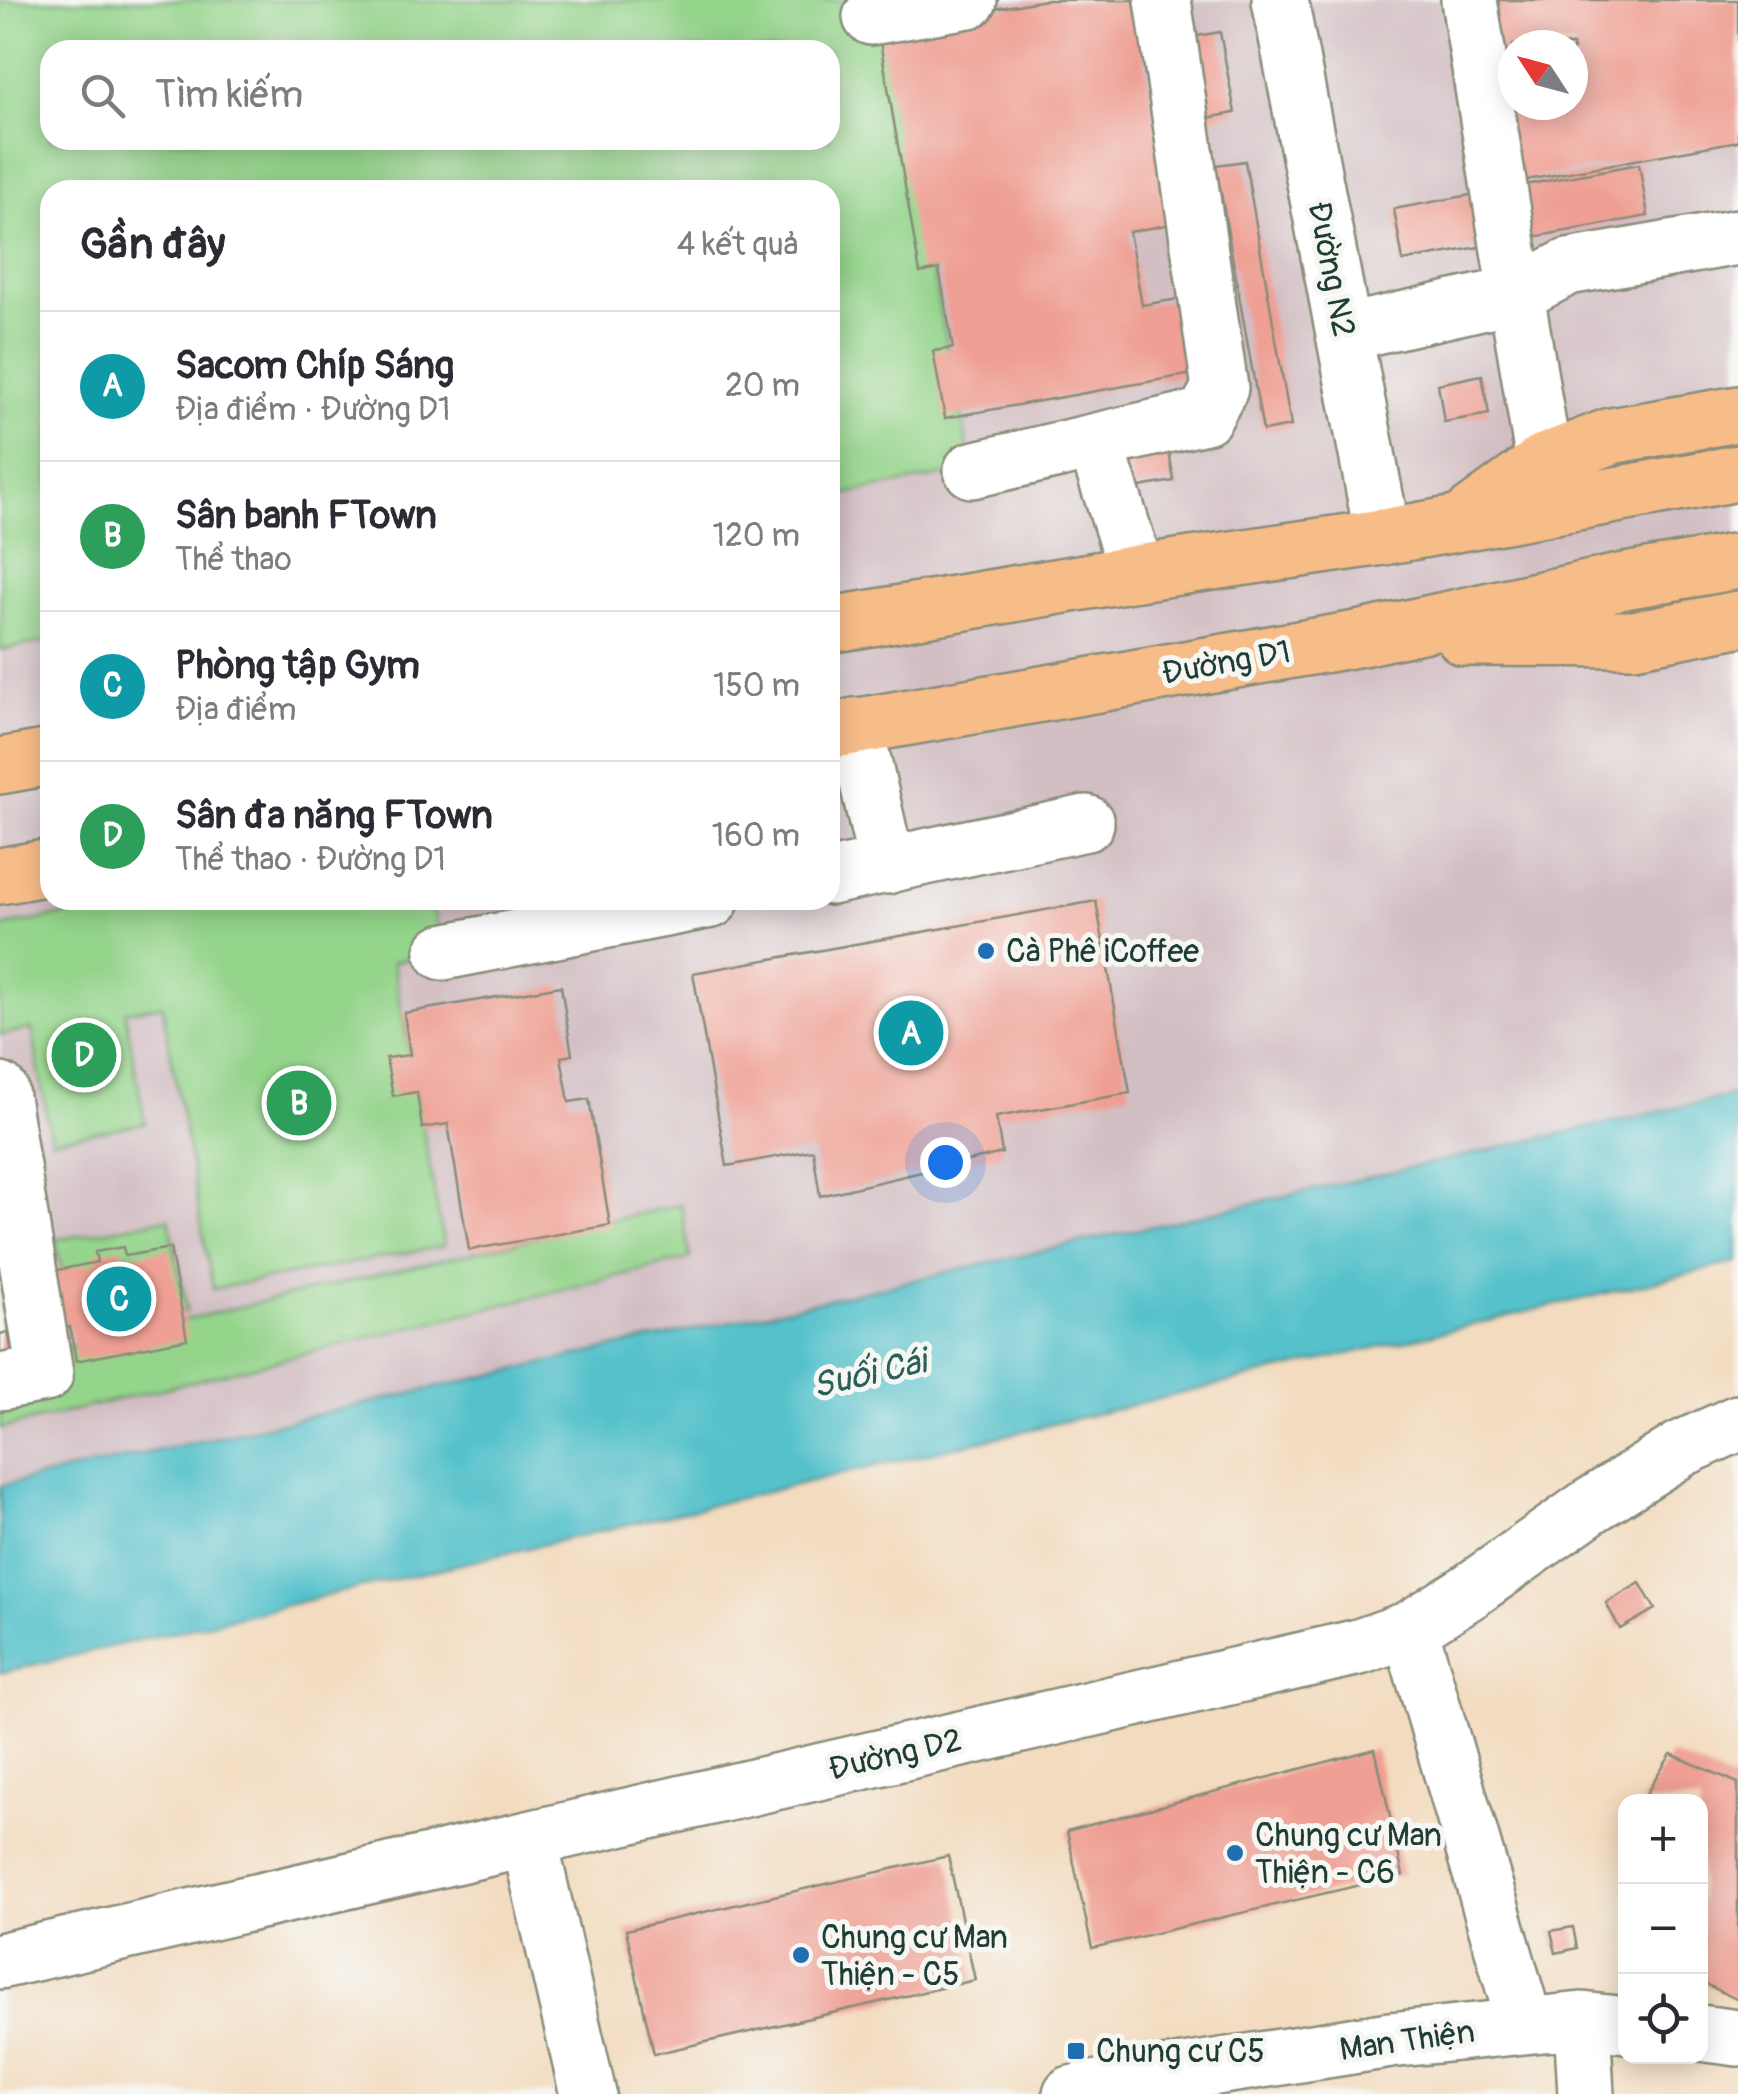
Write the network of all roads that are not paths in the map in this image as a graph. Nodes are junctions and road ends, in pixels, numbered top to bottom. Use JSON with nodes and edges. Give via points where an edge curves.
{"nodes":[{"id":1,"x":970,"y":0,"type":"edge"},
{"id":2,"x":1163,"y":0,"type":"edge"},
{"id":3,"x":1280,"y":0,"type":"edge"},
{"id":4,"x":1470,"y":0,"type":"edge"},
{"id":5,"x":870,"y":17,"type":"dead end"},
{"id":6,"x":1738,"y":237,"type":"edge"},
{"id":7,"x":1516,"y":294,"type":"junction"},
{"id":8,"x":1344,"y":333,"type":"junction"},
{"id":9,"x":1738,"y":414,"type":"edge"},
{"id":10,"x":1095,"y":442,"type":"junction"},
{"id":11,"x":1544,"y":462,"type":"junction"},
{"id":12,"x":972,"y":470,"type":"dead end"},
{"id":13,"x":1738,"y":474,"type":"edge"},
{"id":14,"x":1459,"y":524,"type":"junction"},
{"id":15,"x":1383,"y":537,"type":"junction"},
{"id":16,"x":1738,"y":561,"type":"edge"},
{"id":17,"x":1137,"y":573,"type":"junction"},
{"id":18,"x":1738,"y":619,"type":"edge"},
{"id":19,"x":840,"y":623,"type":"edge"},
{"id":20,"x":1362,"y":638,"type":"junction"},
{"id":21,"x":843,"y":728,"type":"edge"},
{"id":22,"x":40,"y":759,"type":"edge"},
{"id":23,"x":0,"y":766,"type":"edge"},
{"id":24,"x":1086,"y":824,"type":"dead end"},
{"id":25,"x":887,"y":866,"type":"junction"},
{"id":26,"x":40,"y":869,"type":"edge"},
{"id":27,"x":840,"y":875,"type":"edge"},
{"id":28,"x":0,"y":876,"type":"edge"},
{"id":29,"x":619,"y":910,"type":"edge"},
{"id":30,"x":442,"y":952,"type":"dead end"},
{"id":31,"x":0,"y":1091,"type":"edge"},
{"id":32,"x":0,"y":1382,"type":"edge"},
{"id":33,"x":1738,"y":1423,"type":"edge"},
{"id":34,"x":1410,"y":1628,"type":"junction"},
{"id":35,"x":529,"y":1838,"type":"junction"},
{"id":36,"x":0,"y":1960,"type":"edge"},
{"id":37,"x":1604,"y":2022,"type":"edge"},
{"id":38,"x":1525,"y":2025,"type":"junction"},
{"id":39,"x":1708,"y":2035,"type":"edge"},
{"id":40,"x":1738,"y":2038,"type":"edge"},
{"id":41,"x":1149,"y":2086,"type":"edge"},
{"id":42,"x":588,"y":2094,"type":"edge"},
{"id":43,"x":1072,"y":2094,"type":"edge"},
{"id":44,"x":1586,"y":2094,"type":"edge"}],
"edges":[{"from":1,"to":5,"type":"street"},
{"from":2,"to":10,"type":"street","via":[[1220,388],[1205,416]]},
{"from":3,"to":8,"type":"street","name":"Đường N2"},
{"from":4,"to":7,"type":"street"},
{"from":6,"to":7,"type":"street","via":[[1568,267]]},
{"from":7,"to":8,"type":"street"},
{"from":7,"to":11,"type":"street"},
{"from":8,"to":15,"type":"street","name":"Đường N2"},
{"from":9,"to":11,"type":"main road","via":[[1611,436]]},
{"from":10,"to":12,"type":"street"},
{"from":10,"to":17,"type":"street"},
{"from":11,"to":14,"type":"main road"},
{"from":13,"to":14,"type":"main road"},
{"from":14,"to":15,"type":"main road"},
{"from":15,"to":17,"type":"main road"},
{"from":16,"to":20,"type":"main road","name":"Đường D1"},
{"from":17,"to":19,"type":"main road"},
{"from":18,"to":20,"type":"main road","via":[[1634,639]]},
{"from":20,"to":21,"type":"main road","name":"Đường D1"},
{"from":21,"to":25,"type":"street"},
{"from":22,"to":23,"type":"main road"},
{"from":24,"to":25,"type":"street"},
{"from":25,"to":27,"type":"street"},
{"from":26,"to":28,"type":"main road"},
{"from":29,"to":30,"type":"street"},
{"from":31,"to":32,"type":"street","via":[[45,1374]]},
{"from":33,"to":34,"type":"street","name":"Đường D2","via":[[1681,1449]]},
{"from":34,"to":35,"type":"street","name":"Đường D2","via":[[1359,1647]]},
{"from":34,"to":38,"type":"street"},
{"from":35,"to":36,"type":"street","name":"Đường D2"},
{"from":35,"to":42,"type":"street"},
{"from":37,"to":38,"type":"street","name":"Man Thiện"},
{"from":37,"to":44,"type":"street"},
{"from":38,"to":41,"type":"street","name":"Man Thiện","via":[[1390,2040]]},
{"from":39,"to":40,"type":"street"},
{"from":41,"to":43,"type":"street","name":"Man Thiện"}]}
